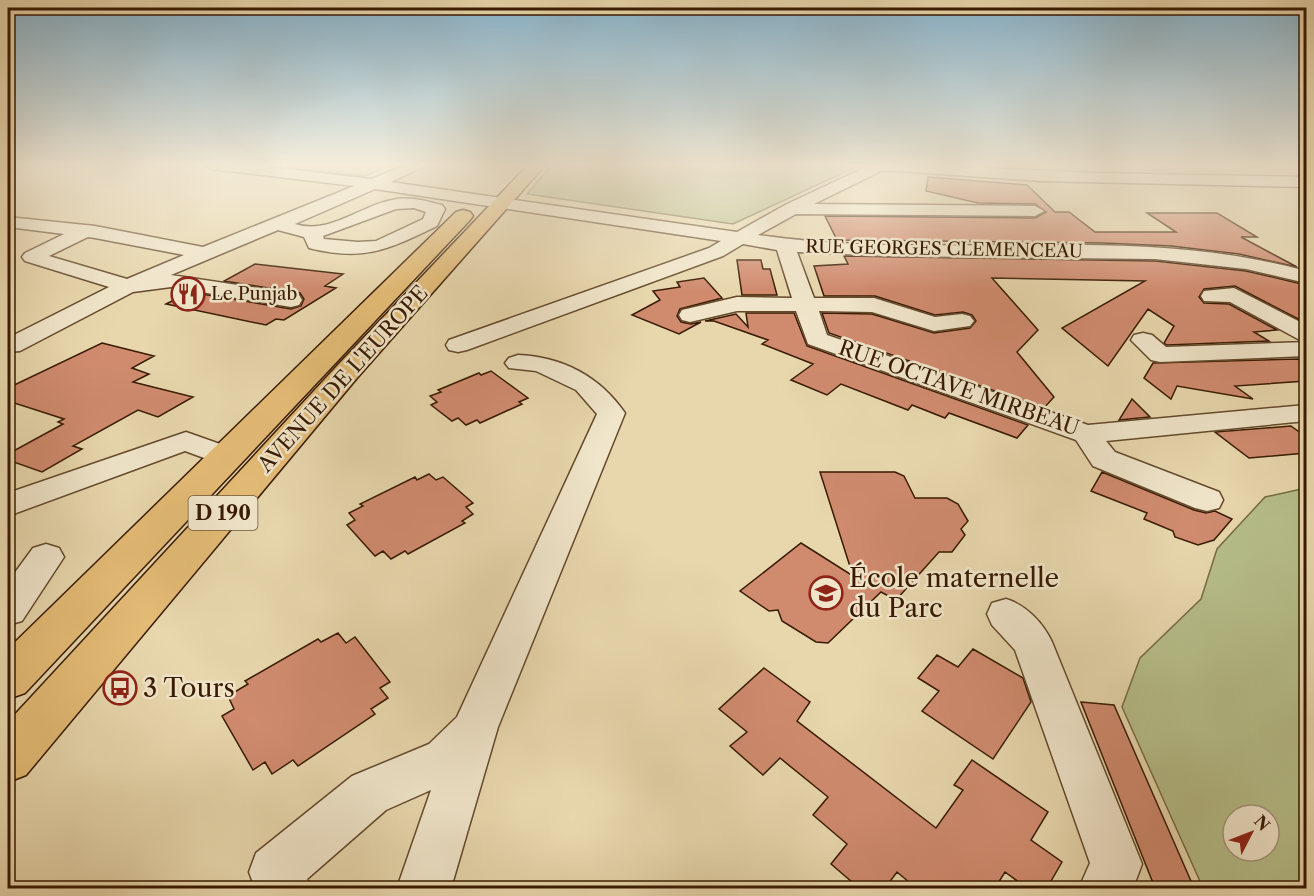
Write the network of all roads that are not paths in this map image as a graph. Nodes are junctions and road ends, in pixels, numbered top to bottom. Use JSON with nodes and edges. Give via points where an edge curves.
{"nodes":[{"id":1,"x":319,"y":207,"type":"edge"},
{"id":2,"x":380,"y":207,"type":"edge"},
{"id":3,"x":394,"y":207,"type":"edge"},
{"id":4,"x":409,"y":207,"type":"edge"},
{"id":5,"x":430,"y":207,"type":"edge"},
{"id":6,"x":459,"y":207,"type":"edge"},
{"id":7,"x":484,"y":207,"type":"edge"},
{"id":8,"x":486,"y":207,"type":"edge"},
{"id":9,"x":795,"y":207,"type":"edge"},
{"id":10,"x":791,"y":209,"type":"junction"},
{"id":11,"x":545,"y":211,"type":"junction"},
{"id":12,"x":1035,"y":211,"type":"dead end"},
{"id":13,"x":480,"y":212,"type":"junction"},
{"id":14,"x":8,"y":222,"type":"edge"},
{"id":15,"x":279,"y":224,"type":"junction"},
{"id":16,"x":343,"y":225,"type":"junction"},
{"id":17,"x":85,"y":231,"type":"junction"},
{"id":18,"x":314,"y":234,"type":"junction"},
{"id":19,"x":738,"y":238,"type":"junction"},
{"id":20,"x":785,"y":245,"type":"junction"},
{"id":21,"x":380,"y":246,"type":"junction"},
{"id":22,"x":243,"y":250,"type":"junction"},
{"id":23,"x":204,"y":253,"type":"junction"},
{"id":24,"x":181,"y":277,"type":"junction"},
{"id":25,"x":1306,"y":277,"type":"edge"},
{"id":26,"x":128,"y":286,"type":"junction"},
{"id":27,"x":1212,"y":296,"type":"dead end"},
{"id":28,"x":291,"y":300,"type":"dead end"},
{"id":29,"x":804,"y":304,"type":"junction"},
{"id":30,"x":690,"y":315,"type":"dead end"},
{"id":31,"x":962,"y":321,"type":"dead end"},
{"id":32,"x":1306,"y":333,"type":"edge"},
{"id":33,"x":1143,"y":340,"type":"dead end"},
{"id":34,"x":458,"y":345,"type":"dead end"},
{"id":35,"x":9,"y":347,"type":"edge"},
{"id":36,"x":1306,"y":349,"type":"edge"},
{"id":37,"x":518,"y":363,"type":"dead end"},
{"id":38,"x":1306,"y":413,"type":"edge"},
{"id":39,"x":1086,"y":434,"type":"junction"},
{"id":40,"x":226,"y":457,"type":"junction"},
{"id":41,"x":1207,"y":500,"type":"dead end"},
{"id":42,"x":8,"y":504,"type":"edge"},
{"id":43,"x":46,"y":557,"type":"dead end"},
{"id":44,"x":8,"y":610,"type":"edge"},
{"id":45,"x":1006,"y":614,"type":"dead end"},
{"id":46,"x":8,"y":679,"type":"edge"},
{"id":47,"x":476,"y":727,"type":"junction"},
{"id":48,"x":8,"y":758,"type":"edge"},
{"id":49,"x":284,"y":888,"type":"edge"},
{"id":50,"x":424,"y":888,"type":"edge"},
{"id":51,"x":1106,"y":888,"type":"edge"}],
"edges":[{"from":1,"to":15,"type":"street"},
{"from":2,"to":16,"type":"street"},
{"from":3,"to":16,"type":"street"},
{"from":4,"to":21,"type":"street","via":[[427,210]]},
{"from":5,"to":21,"type":"street","via":[[436,209],[431,222]]},
{"from":6,"to":13,"type":"street"},
{"from":7,"to":13,"type":"main road","name":"AVENUE DE L'EUROPE","number":"D 190"},
{"from":8,"to":13,"type":"main road","name":"AVENUE DE L'EUROPE","number":"D 190"},
{"from":9,"to":10,"type":"street"},
{"from":10,"to":12,"type":"street"},
{"from":10,"to":19,"type":"street"},
{"from":11,"to":13,"type":"street","name":"RUE GEORGES CLEMENCEAU"},
{"from":11,"to":13,"type":"street","name":"RUE GEORGES CLEMENCEAU"},
{"from":11,"to":19,"type":"street","name":"RUE GEORGES CLEMENCEAU"},
{"from":13,"to":21,"type":"street","via":[[438,227],[415,246]]},
{"from":13,"to":40,"type":"main road","name":"AVENUE DE L'EUROPE","number":"D 190"},
{"from":13,"to":48,"type":"main road","name":"AVENUE DE L'EUROPE","number":"D 190","via":[[347,372]]},
{"from":14,"to":17,"type":"street"},
{"from":15,"to":18,"type":"street","via":[[293,232]]},
{"from":15,"to":22,"type":"street","via":[[279,233]]},
{"from":15,"to":23,"type":"street"},
{"from":16,"to":18,"type":"street"},
{"from":17,"to":23,"type":"street"},
{"from":17,"to":26,"type":"street","via":[[32,257]]},
{"from":18,"to":21,"type":"street","via":[[316,244]]},
{"from":19,"to":20,"type":"street","name":"RUE GEORGES CLEMENCEAU"},
{"from":19,"to":34,"type":"street","via":[[716,252]]},
{"from":20,"to":25,"type":"street","name":"RUE GEORGES CLEMENCEAU","via":[[846,250],[1172,252],[1226,257]]},
{"from":20,"to":29,"type":"street","name":"RUE OCTAVE MIRBEAU"},
{"from":22,"to":23,"type":"street"},
{"from":22,"to":24,"type":"street"},
{"from":23,"to":24,"type":"street","via":[[211,258]]},
{"from":23,"to":26,"type":"street"},
{"from":24,"to":26,"type":"street"},
{"from":24,"to":28,"type":"street"},
{"from":24,"to":35,"type":"street"},
{"from":26,"to":35,"type":"street"},
{"from":27,"to":32,"type":"street","via":[[1234,295]]},
{"from":29,"to":30,"type":"street","via":[[737,304]]},
{"from":29,"to":31,"type":"street","via":[[874,305],[934,324]]},
{"from":29,"to":39,"type":"street","name":"RUE OCTAVE MIRBEAU","via":[[817,339]]},
{"from":33,"to":36,"type":"street","via":[[1161,355]]},
{"from":37,"to":47,"type":"street","via":[[541,364],[585,384],[611,413]]},
{"from":38,"to":39,"type":"street","name":"RUE OCTAVE MIRBEAU"},
{"from":39,"to":41,"type":"street","via":[[1104,459]]},
{"from":40,"to":42,"type":"street","via":[[186,441]]},
{"from":40,"to":46,"type":"main road","name":"AVENUE DE L'EUROPE","number":"D 190"},
{"from":43,"to":44,"type":"street"},
{"from":45,"to":51,"type":"street","via":[[1032,642],[1116,864]]},
{"from":47,"to":49,"type":"street","via":[[446,760],[369,793],[275,872]]},
{"from":47,"to":50,"type":"street"}]}
